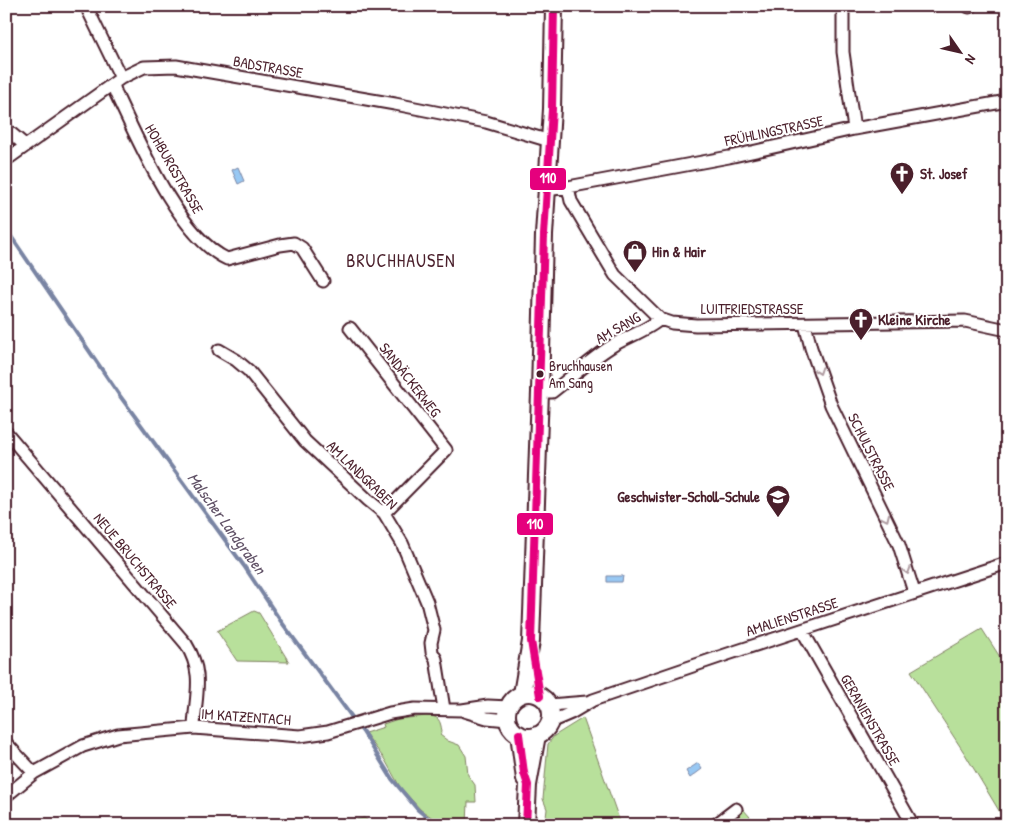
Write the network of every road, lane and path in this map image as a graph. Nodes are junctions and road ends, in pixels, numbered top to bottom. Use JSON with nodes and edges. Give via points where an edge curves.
{"nodes":[{"id":1,"x":86,"y":6,"type":"edge"},
{"id":2,"x":554,"y":6,"type":"edge"},
{"id":3,"x":843,"y":6,"type":"edge"},
{"id":4,"x":117,"y":81,"type":"junction"},
{"id":5,"x":1007,"y":101,"type":"edge"},
{"id":6,"x":6,"y":129,"type":"edge"},
{"id":7,"x":854,"y":129,"type":"junction"},
{"id":8,"x":550,"y":141,"type":"junction"},
{"id":9,"x":26,"y":146,"type":"junction"},
{"id":10,"x":6,"y":160,"type":"edge"},
{"id":11,"x":568,"y":188,"type":"junction"},
{"id":12,"x":546,"y":190,"type":"junction"},
{"id":13,"x":323,"y":281,"type":"dead end"},
{"id":14,"x":660,"y":319,"type":"junction"},
{"id":15,"x":805,"y":324,"type":"junction"},
{"id":16,"x":350,"y":328,"type":"dead end"},
{"id":17,"x":1007,"y":330,"type":"edge"},
{"id":18,"x":219,"y":350,"type":"dead end"},
{"id":19,"x":540,"y":392,"type":"junction"},
{"id":20,"x":6,"y":432,"type":"edge"},
{"id":21,"x":384,"y":513,"type":"junction"},
{"id":22,"x":1007,"y":562,"type":"edge"},
{"id":23,"x":914,"y":592,"type":"junction"},
{"id":24,"x":802,"y":630,"type":"junction"},
{"id":25,"x":531,"y":641,"type":"junction"},
{"id":26,"x":522,"y":694,"type":"junction"},
{"id":27,"x":544,"y":700,"type":"junction"},
{"id":28,"x":588,"y":702,"type":"junction"},
{"id":29,"x":444,"y":709,"type":"junction"},
{"id":30,"x":509,"y":714,"type":"junction"},
{"id":31,"x":550,"y":722,"type":"junction"},
{"id":32,"x":194,"y":728,"type":"junction"},
{"id":33,"x":519,"y":734,"type":"junction"},
{"id":34,"x":537,"y":735,"type":"junction"},
{"id":35,"x":6,"y":744,"type":"edge"},
{"id":36,"x":34,"y":773,"type":"junction"},
{"id":37,"x":528,"y":785,"type":"junction"},
{"id":38,"x":6,"y":796,"type":"edge"},
{"id":39,"x":736,"y":808,"type":"dead end"},
{"id":40,"x":526,"y":825,"type":"edge"},
{"id":41,"x":715,"y":825,"type":"edge"},
{"id":42,"x":913,"y":825,"type":"edge"}],
"edges":[{"from":1,"to":4,"type":"street"},
{"from":2,"to":8,"type":"street"},
{"from":3,"to":7,"type":"street","via":[[843,52]]},
{"from":4,"to":8,"type":"street","name":"BADSTRASSE","via":[[144,67],[176,66],[486,122]]},
{"from":4,"to":9,"type":"street","name":"BADSTRASSE"},
{"from":4,"to":13,"type":"street","name":"HOHBURGSTRASSE","via":[[116,94],[144,153],[192,230],[227,259],[294,243],[302,248]]},
{"from":5,"to":7,"type":"street","name":"FRÜHLINGSTRASSE"},
{"from":6,"to":9,"type":"street"},
{"from":7,"to":11,"type":"street","name":"FRÜHLINGSTRASSE"},
{"from":8,"to":12,"type":"street"},
{"from":9,"to":10,"type":"street","name":"BADSTRASSE"},
{"from":11,"to":12,"type":"street","name":"FRÜHLINGSTRASSE"},
{"from":11,"to":14,"type":"street","via":[[571,201],[615,275]]},
{"from":12,"to":19,"type":"street"},
{"from":14,"to":15,"type":"street","name":"LUITFRIEDSTRASSE","via":[[696,325]]},
{"from":14,"to":19,"type":"street","name":"AM SANG","via":[[609,348],[552,392]]},
{"from":15,"to":17,"type":"street","name":"LUITFRIEDSTRASSE","via":[[966,321]]},
{"from":15,"to":23,"type":"street","name":"SCHULSTRASSE","one_way":true,"via":[[831,405],[899,545]]},
{"from":16,"to":21,"type":"street","name":"SANDÄCKERWEG","via":[[446,450]]},
{"from":18,"to":21,"type":"street","name":"AM LANDGRABEN","via":[[242,365],[305,440]]},
{"from":19,"to":25,"type":"street"},
{"from":20,"to":32,"type":"street","name":"NEUE BRUCHSTRASSE","via":[[186,644],[197,672]]},
{"from":21,"to":29,"type":"street","name":"AM LANDGRABEN","via":[[402,543],[427,602],[434,630],[432,652]]},
{"from":22,"to":23,"type":"street","name":"AMALIENSTRASSE"},
{"from":23,"to":24,"type":"street","name":"AMALIENSTRASSE"},
{"from":24,"to":28,"type":"street","name":"AMALIENSTRASSE"},
{"from":24,"to":42,"type":"street","name":"GERANIENSTRASSE"},
{"from":25,"to":26,"type":"street"},
{"from":25,"to":27,"type":"street"},
{"from":26,"to":27,"type":"street","via":[[534,693]]},
{"from":26,"to":30,"type":"street","via":[[512,702]]},
{"from":27,"to":28,"type":"street","name":"AMALIENSTRASSE"},
{"from":27,"to":31,"type":"street","via":[[551,710]]},
{"from":28,"to":31,"type":"street","name":"AMALIENSTRASSE"},
{"from":29,"to":30,"type":"street","name":"IM KATZENTACH","via":[[462,710],[487,718]]},
{"from":29,"to":32,"type":"street","name":"IM KATZENTACH","via":[[415,709],[300,736]]},
{"from":30,"to":33,"type":"street","via":[[514,730]]},
{"from":31,"to":34,"type":"street"},
{"from":32,"to":36,"type":"street","name":"IM KATZENTACH","via":[[109,737],[83,746]]},
{"from":33,"to":34,"type":"street"},
{"from":33,"to":37,"type":"street"},
{"from":34,"to":37,"type":"street"},
{"from":35,"to":36,"type":"street"},
{"from":36,"to":38,"type":"street","name":"IM KATZENTACH"},
{"from":37,"to":40,"type":"street"},
{"from":39,"to":41,"type":"street"}]}
